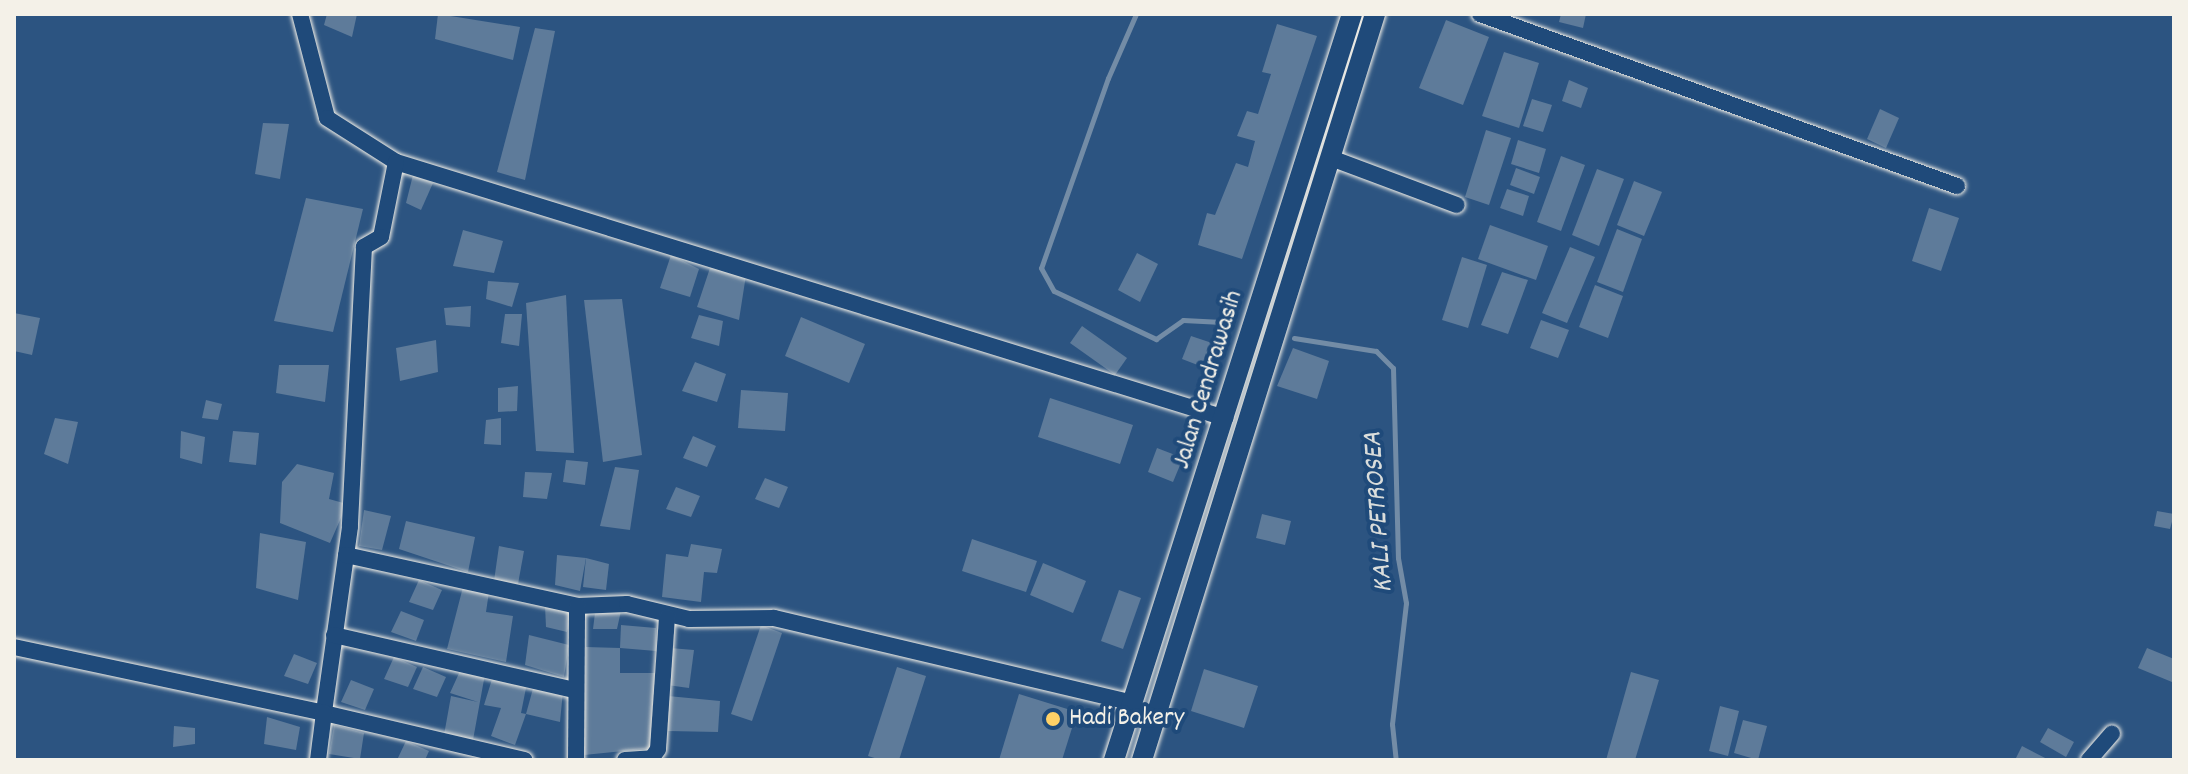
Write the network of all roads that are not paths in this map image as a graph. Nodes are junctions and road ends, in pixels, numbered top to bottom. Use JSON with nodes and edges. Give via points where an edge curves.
{"nodes":[{"id":1,"x":300,"y":14,"type":"edge"},
{"id":2,"x":1352,"y":14,"type":"edge"},
{"id":3,"x":1375,"y":14,"type":"edge"},
{"id":4,"x":1480,"y":14,"type":"edge"},
{"id":5,"x":1331,"y":158,"type":"junction"},
{"id":6,"x":396,"y":162,"type":"junction"},
{"id":7,"x":1957,"y":186,"type":"dead end"},
{"id":8,"x":1457,"y":205,"type":"dead end"},
{"id":9,"x":1225,"y":418,"type":"junction"},
{"id":10,"x":346,"y":555,"type":"junction"},
{"id":11,"x":577,"y":606,"type":"junction"},
{"id":12,"x":667,"y":617,"type":"junction"},
{"id":13,"x":334,"y":635,"type":"junction"},
{"id":14,"x":14,"y":647,"type":"edge"},
{"id":15,"x":575,"y":690,"type":"junction"},
{"id":16,"x":1134,"y":703,"type":"junction"},
{"id":17,"x":324,"y":713,"type":"junction"},
{"id":18,"x":2112,"y":734,"type":"dead end"},
{"id":19,"x":318,"y":760,"type":"edge"},
{"id":20,"x":525,"y":760,"type":"edge"},
{"id":21,"x":576,"y":760,"type":"edge"},
{"id":22,"x":625,"y":760,"type":"edge"},
{"id":23,"x":1114,"y":760,"type":"edge"},
{"id":24,"x":1142,"y":760,"type":"edge"},
{"id":25,"x":2089,"y":760,"type":"edge"}],
"edges":[{"from":1,"to":6,"type":"street","via":[[327,118]]},
{"from":2,"to":9,"type":"main road","name":"Jalan Cendrawasih"},
{"from":3,"to":5,"type":"main road","name":"Jalan Cendrawasih"},
{"from":4,"to":7,"type":"street"},
{"from":5,"to":8,"type":"street"},
{"from":5,"to":24,"type":"main road","name":"Jalan Cendrawasih"},
{"from":6,"to":9,"type":"street"},
{"from":6,"to":10,"type":"street","via":[[381,237],[363,253],[355,472]]},
{"from":9,"to":16,"type":"main road","name":"Jalan Cendrawasih"},
{"from":10,"to":11,"type":"street"},
{"from":10,"to":13,"type":"street"},
{"from":11,"to":12,"type":"street","via":[[627,604]]},
{"from":11,"to":15,"type":"street"},
{"from":12,"to":16,"type":"street","via":[[774,618]]},
{"from":12,"to":22,"type":"street","via":[[658,749],[652,758]]},
{"from":13,"to":15,"type":"street"},
{"from":13,"to":17,"type":"street"},
{"from":14,"to":17,"type":"street"},
{"from":15,"to":21,"type":"street"},
{"from":16,"to":23,"type":"main road","name":"Jalan Cendrawasih"},
{"from":17,"to":19,"type":"street"},
{"from":17,"to":20,"type":"street"},
{"from":18,"to":25,"type":"street"}]}
